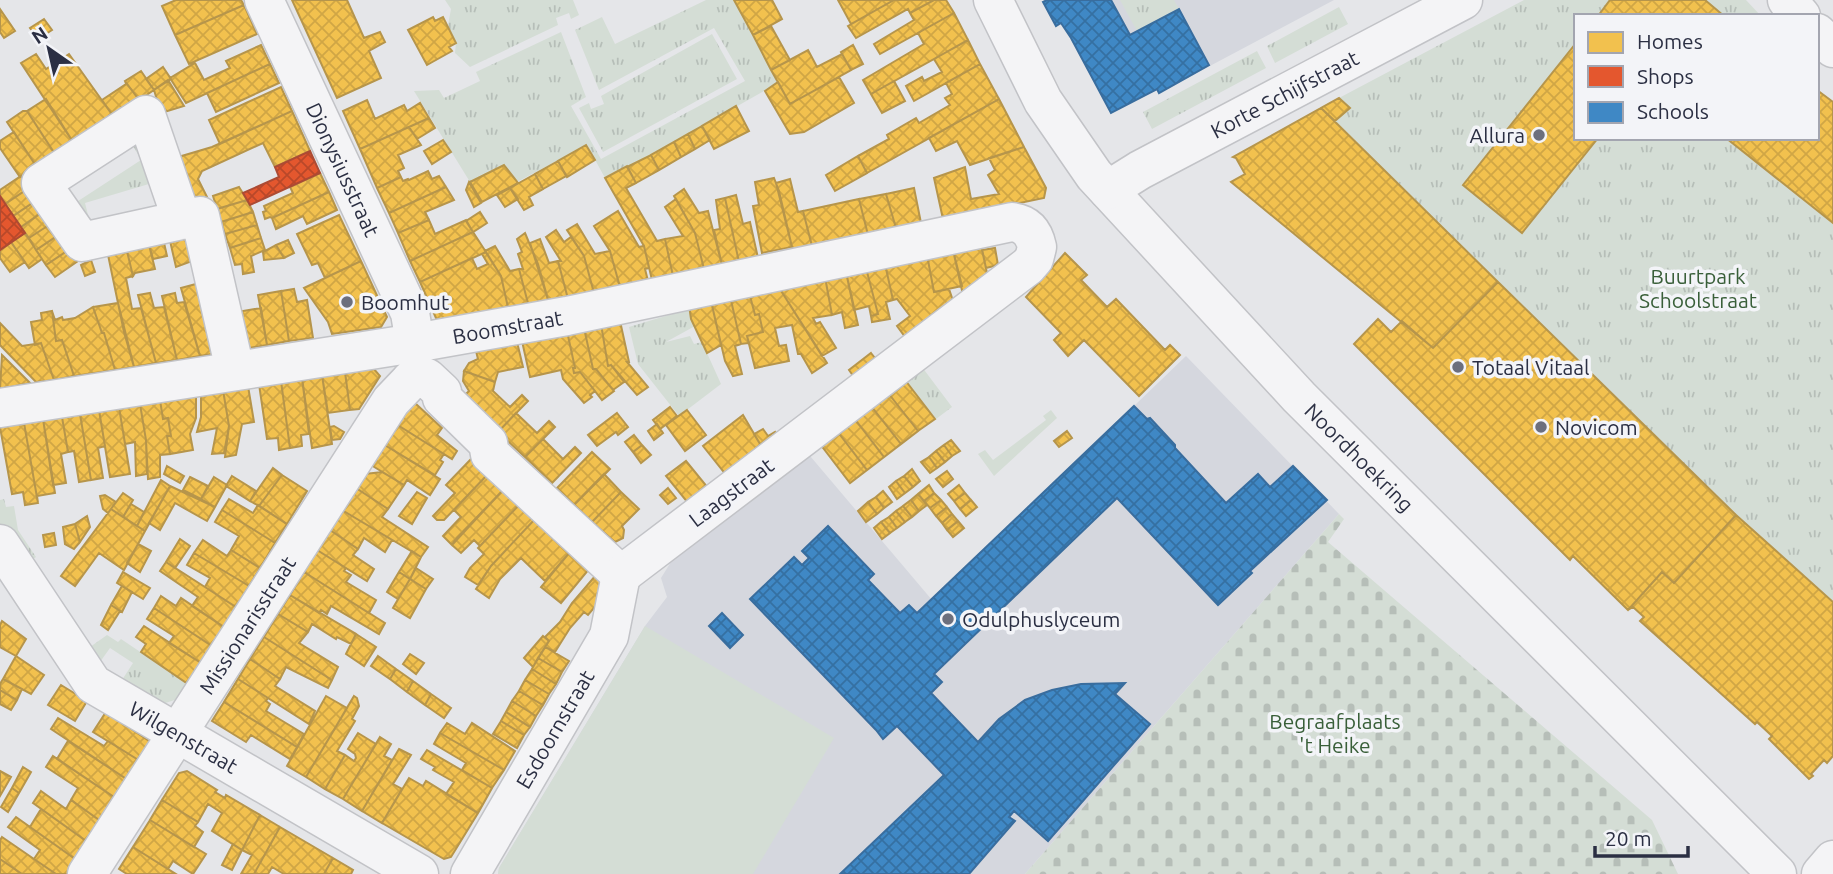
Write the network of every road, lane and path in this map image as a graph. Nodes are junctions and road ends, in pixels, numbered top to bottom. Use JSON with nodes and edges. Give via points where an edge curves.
{"nodes":[{"id":1,"x":264,"y":0,"type":"edge"},
{"id":2,"x":993,"y":0,"type":"edge"},
{"id":3,"x":1463,"y":0,"type":"edge"},
{"id":4,"x":1787,"y":0,"type":"edge"},
{"id":5,"x":1799,"y":14,"type":"edge"},
{"id":6,"x":1819,"y":35,"type":"edge"},
{"id":7,"x":1833,"y":48,"type":"edge"},
{"id":8,"x":1108,"y":190,"type":"junction"},
{"id":9,"x":182,"y":220,"type":"dead end"},
{"id":10,"x":1012,"y":222,"type":"joint"},
{"id":11,"x":410,"y":356,"type":"junction"},
{"id":12,"x":235,"y":370,"type":"junction"},
{"id":13,"x":0,"y":408,"type":"edge"},
{"id":14,"x":0,"y":544,"type":"edge"},
{"id":15,"x":621,"y":575,"type":"junction"},
{"id":16,"x":176,"y":733,"type":"junction"},
{"id":17,"x":1833,"y":860,"type":"edge"},
{"id":18,"x":87,"y":874,"type":"edge"},
{"id":19,"x":419,"y":874,"type":"edge"},
{"id":20,"x":470,"y":874,"type":"edge"},
{"id":21,"x":1777,"y":874,"type":"edge"},
{"id":22,"x":1821,"y":874,"type":"edge"}],
"edges":[{"from":1,"to":11,"type":"street","name":"Dionysiusstraat","via":[[410,313]]},
{"from":2,"to":8,"type":"street","name":"Noordhoekring","via":[[1043,101]]},
{"from":3,"to":8,"type":"street","name":"Korte Schijfstraat"},
{"from":4,"to":5,"type":"street"},
{"from":6,"to":7,"type":"street"},
{"from":8,"to":21,"type":"street","name":"Noordhoekring","via":[[1299,397]]},
{"from":9,"to":12,"type":"street","via":[[200,216]]},
{"from":10,"to":11,"type":"street","name":"Boomstraat","via":[[567,316]]},
{"from":10,"to":15,"type":"street","name":"Laagstraat","via":[[1025,226],[1035,240],[1037,254],[1028,266]]},
{"from":11,"to":12,"type":"street","name":"Boomstraat"},
{"from":11,"to":15,"type":"street","via":[[442,392],[442,398],[488,443],[490,454]]},
{"from":11,"to":16,"type":"street","name":"Missionarisstraat","via":[[391,401]]},
{"from":12,"to":13,"type":"street","name":"Boomstraat"},
{"from":14,"to":16,"type":"street","name":"Wilgenstraat","via":[[93,684]]},
{"from":15,"to":20,"type":"street","name":"Esdoornstraat","via":[[609,636]]},
{"from":16,"to":18,"type":"street","name":"Missionarisstraat"},
{"from":16,"to":19,"type":"street","name":"Wilgenstraat"},
{"from":17,"to":22,"type":"street"}]}
